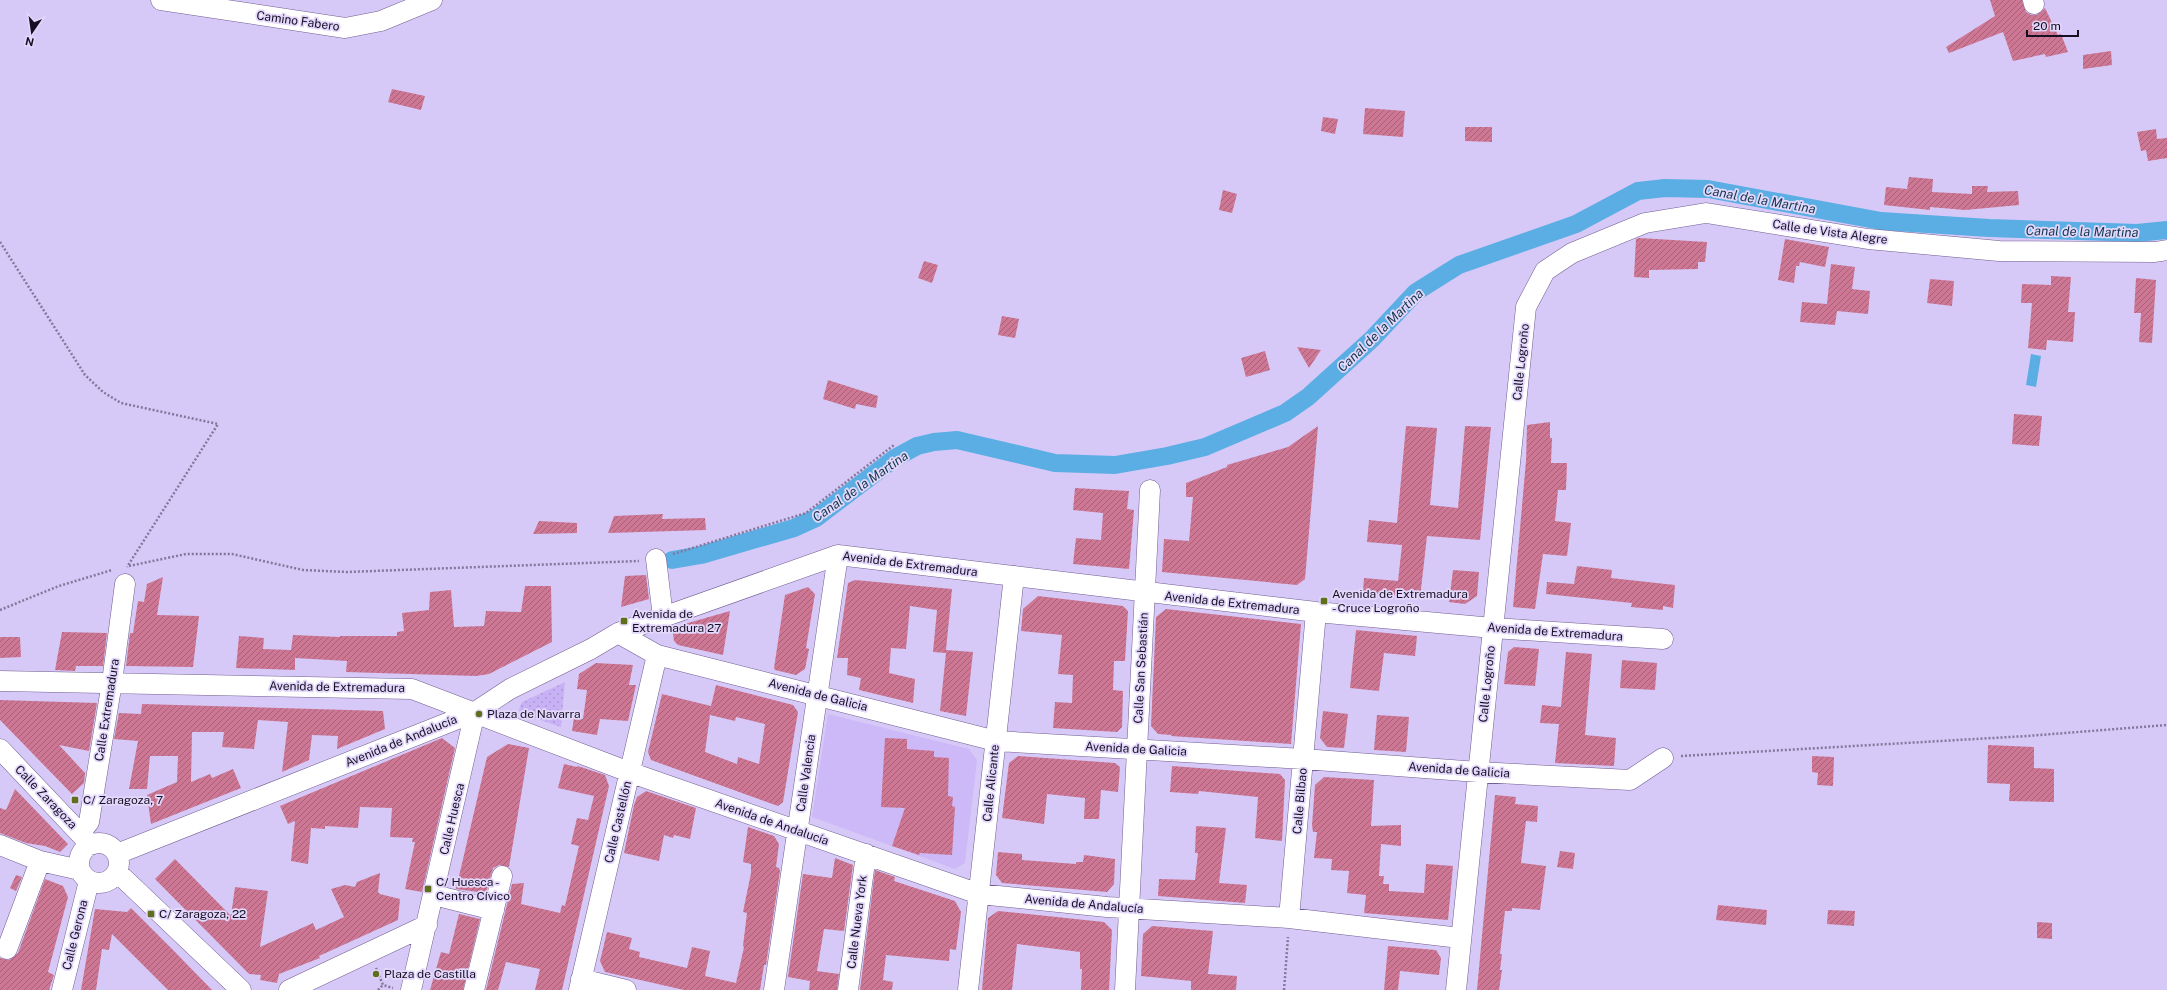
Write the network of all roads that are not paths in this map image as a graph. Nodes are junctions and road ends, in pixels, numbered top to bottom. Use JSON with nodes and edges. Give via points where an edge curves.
{"nodes":[{"id":1,"x":161,"y":0,"type":"edge"},
{"id":2,"x":432,"y":0,"type":"edge"},
{"id":3,"x":2167,"y":250,"type":"edge"},
{"id":4,"x":1526,"y":307,"type":"joint"},
{"id":5,"x":1150,"y":490,"type":"dead end"},
{"id":6,"x":838,"y":555,"type":"junction"},
{"id":7,"x":656,"y":559,"type":"road end"},
{"id":8,"x":121,"y":572,"type":"road end"},
{"id":9,"x":1014,"y":576,"type":"junction"},
{"id":10,"x":1145,"y":593,"type":"junction"},
{"id":11,"x":1316,"y":612,"type":"junction"},
{"id":12,"x":662,"y":617,"type":"junction"},
{"id":13,"x":1493,"y":628,"type":"junction"},
{"id":14,"x":618,"y":634,"type":"junction"},
{"id":15,"x":1664,"y":639,"type":"dead end"},
{"id":16,"x":657,"y":655,"type":"junction"},
{"id":17,"x":0,"y":681,"type":"edge"},
{"id":18,"x":112,"y":682,"type":"junction"},
{"id":19,"x":818,"y":695,"type":"junction"},
{"id":20,"x":475,"y":712,"type":"junction"},
{"id":21,"x":996,"y":740,"type":"junction"},
{"id":22,"x":1137,"y":749,"type":"junction"},
{"id":23,"x":0,"y":750,"type":"edge"},
{"id":24,"x":1663,"y":758,"type":"road end"},
{"id":25,"x":1303,"y":759,"type":"junction"},
{"id":26,"x":629,"y":772,"type":"junction"},
{"id":27,"x":1478,"y":772,"type":"junction"},
{"id":28,"x":798,"y":831,"type":"junction"},
{"id":29,"x":86,"y":839,"type":"junction"},
{"id":30,"x":0,"y":845,"type":"edge"},
{"id":31,"x":866,"y":854,"type":"junction"},
{"id":32,"x":40,"y":861,"type":"junction"},
{"id":33,"x":117,"y":863,"type":"junction"},
{"id":34,"x":84,"y":875,"type":"junction"},
{"id":35,"x":502,"y":876,"type":"dead end"},
{"id":36,"x":979,"y":894,"type":"junction"},
{"id":37,"x":434,"y":896,"type":"junction"},
{"id":38,"x":1129,"y":908,"type":"junction"},
{"id":39,"x":494,"y":910,"type":"junction"},
{"id":40,"x":1289,"y":918,"type":"junction"},
{"id":41,"x":428,"y":925,"type":"junction"},
{"id":42,"x":1460,"y":938,"type":"junction"},
{"id":43,"x":7,"y":949,"type":"dead end"},
{"id":44,"x":580,"y":984,"type":"edge"},
{"id":45,"x":405,"y":989,"type":"edge"},
{"id":46,"x":62,"y":990,"type":"edge"},
{"id":47,"x":242,"y":990,"type":"edge"},
{"id":48,"x":289,"y":990,"type":"edge"},
{"id":49,"x":474,"y":990,"type":"edge"},
{"id":50,"x":626,"y":990,"type":"edge"},
{"id":51,"x":774,"y":990,"type":"edge"},
{"id":52,"x":848,"y":990,"type":"edge"},
{"id":53,"x":968,"y":990,"type":"edge"},
{"id":54,"x":1125,"y":990,"type":"edge"},
{"id":55,"x":1456,"y":990,"type":"edge"}],
"edges":[{"from":1,"to":2,"type":"street","name":"Camino Fabero","via":[[345,28],[380,21]]},
{"from":3,"to":4,"type":"street","name":"Calle de Vista Alegre","via":[[1991,250],[1868,239],[1706,213],[1645,223],[1572,253],[1545,271]]},
{"from":4,"to":13,"type":"street","name":"Calle Logroño"},
{"from":5,"to":10,"type":"street","name":"Calle San Sebastián"},
{"from":6,"to":9,"type":"street","name":"Avenida de Extremadura"},
{"from":6,"to":12,"type":"street","name":"Avenida de Extremadura"},
{"from":6,"to":19,"type":"street","name":"Calle Valencia"},
{"from":7,"to":12,"type":"street"},
{"from":8,"to":18,"type":"street","name":"Calle Extremadura"},
{"from":9,"to":10,"type":"street","name":"Avenida de Extremadura"},
{"from":9,"to":21,"type":"street","name":"Calle Alicante"},
{"from":10,"to":11,"type":"street","name":"Avenida de Extremadura"},
{"from":10,"to":22,"type":"street","name":"Calle San Sebastián"},
{"from":11,"to":13,"type":"street","name":"Avenida de Extremadura"},
{"from":11,"to":25,"type":"street","name":"Calle Bilbao"},
{"from":12,"to":14,"type":"street","name":"Avenida de Extremadura"},
{"from":13,"to":15,"type":"street","name":"Avenida de Extremadura"},
{"from":13,"to":27,"type":"street","name":"Calle Logroño"},
{"from":14,"to":16,"type":"street","name":"Avenida de Galicia"},
{"from":14,"to":20,"type":"street","name":"Avenida de Extremadura","via":[[510,689]]},
{"from":16,"to":19,"type":"street","name":"Avenida de Galicia"},
{"from":16,"to":26,"type":"street","name":"Calle Castellón"},
{"from":17,"to":18,"type":"street","name":"Avenida de Extremadura"},
{"from":18,"to":20,"type":"street","name":"Avenida de Extremadura","via":[[412,689]]},
{"from":18,"to":29,"type":"street","name":"Calle Extremadura"},
{"from":19,"to":21,"type":"street","name":"Avenida de Galicia"},
{"from":19,"to":28,"type":"street","name":"Calle Valencia"},
{"from":20,"to":26,"type":"street","name":"Avenida de Andalucía"},
{"from":20,"to":33,"type":"street","name":"Avenida de Andalucía"},
{"from":20,"to":37,"type":"street","name":"Calle Huesca"},
{"from":21,"to":22,"type":"street","name":"Avenida de Galicia"},
{"from":21,"to":36,"type":"street","name":"Calle Alicante"},
{"from":22,"to":25,"type":"street","name":"Avenida de Galicia"},
{"from":22,"to":38,"type":"street","name":"Calle San Sebastián"},
{"from":23,"to":29,"type":"street","name":"Calle Zaragoza"},
{"from":24,"to":27,"type":"street","name":"Avenida de Galicia","via":[[1630,780]]},
{"from":25,"to":27,"type":"street","name":"Avenida de Galicia"},
{"from":25,"to":40,"type":"street","name":"Calle Bilbao"},
{"from":26,"to":28,"type":"street","name":"Avenida de Andalucía"},
{"from":26,"to":44,"type":"street","name":"Calle Castellón"},
{"from":27,"to":42,"type":"street","name":"Calle Logroño"},
{"from":28,"to":31,"type":"street","name":"Avenida de Andalucía"},
{"from":28,"to":51,"type":"street","name":"Calle Valencia"},
{"from":29,"to":33,"type":"street","via":[[112,849]]},
{"from":29,"to":34,"type":"street","via":[[78,862]]},
{"from":30,"to":32,"type":"street"},
{"from":31,"to":36,"type":"street","name":"Avenida de Andalucía"},
{"from":31,"to":52,"type":"street","name":"Calle Nueva York"},
{"from":32,"to":34,"type":"street"},
{"from":32,"to":43,"type":"street"},
{"from":33,"to":34,"type":"street","via":[[111,880],[100,883]]},
{"from":33,"to":47,"type":"street"},
{"from":34,"to":46,"type":"street","name":"Calle Gerona"},
{"from":35,"to":39,"type":"street"},
{"from":36,"to":38,"type":"street","name":"Avenida de Andalucía"},
{"from":36,"to":53,"type":"street","name":"Calle Alicante"},
{"from":37,"to":39,"type":"street"},
{"from":37,"to":41,"type":"street","name":"Calle Huesca"},
{"from":38,"to":40,"type":"street","name":"Avenida de Andalucía"},
{"from":38,"to":54,"type":"street","name":"Calle San Sebastián"},
{"from":39,"to":49,"type":"street"},
{"from":40,"to":42,"type":"street","name":"Avenida de Andalucía"},
{"from":41,"to":45,"type":"street","name":"Calle Huesca"},
{"from":41,"to":48,"type":"street"},
{"from":42,"to":55,"type":"street","name":"Calle Logroño"},
{"from":44,"to":50,"type":"street"}]}
